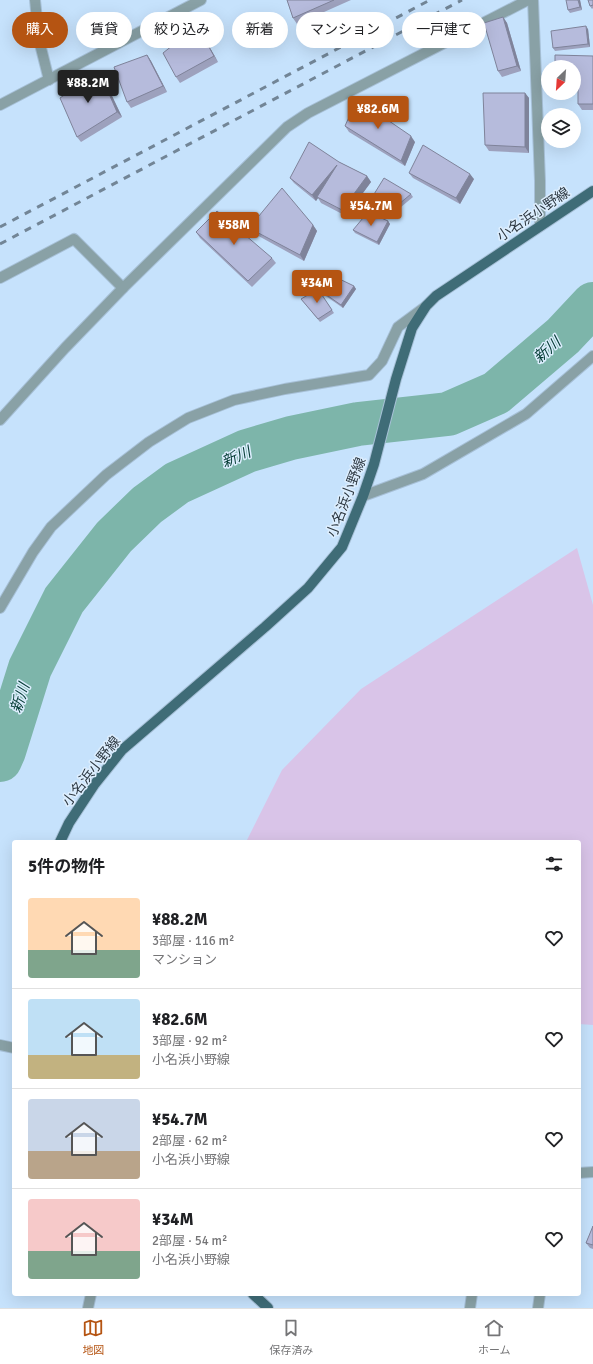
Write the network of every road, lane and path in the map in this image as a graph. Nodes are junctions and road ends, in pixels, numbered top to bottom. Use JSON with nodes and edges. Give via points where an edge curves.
{"nodes":[{"id":1,"x":35,"y":0,"type":"edge"},
{"id":2,"x":201,"y":0,"type":"edge"},
{"id":3,"x":528,"y":0,"type":"edge"},
{"id":4,"x":533,"y":0,"type":"edge"},
{"id":5,"x":49,"y":80,"type":"junction"},
{"id":6,"x":0,"y":105,"type":"edge"},
{"id":7,"x":593,"y":190,"type":"edge"},
{"id":8,"x":540,"y":226,"type":"junction"},
{"id":9,"x":0,"y":278,"type":"edge"},
{"id":10,"x":123,"y":288,"type":"junction"},
{"id":11,"x":426,"y":306,"type":"junction"},
{"id":12,"x":593,"y":356,"type":"edge"},
{"id":13,"x":1,"y":417,"type":"edge"},
{"id":14,"x":363,"y":496,"type":"junction"},
{"id":15,"x":0,"y":608,"type":"edge"},
{"id":16,"x":61,"y":840,"type":"edge"},
{"id":17,"x":0,"y":1045,"type":"edge"},
{"id":18,"x":12,"y":1048,"type":"edge"},
{"id":19,"x":581,"y":1172,"type":"edge"},
{"id":20,"x":593,"y":1172,"type":"edge"},
{"id":21,"x":91,"y":1296,"type":"edge"},
{"id":22,"x":255,"y":1296,"type":"edge"},
{"id":23,"x":472,"y":1296,"type":"edge"},
{"id":24,"x":540,"y":1296,"type":"edge"},
{"id":25,"x":88,"y":1308,"type":"edge"},
{"id":26,"x":268,"y":1308,"type":"edge"},
{"id":27,"x":470,"y":1308,"type":"edge"},
{"id":28,"x":538,"y":1308,"type":"edge"}],
"edges":[{"from":1,"to":5,"type":"street","via":[[39,40]]},
{"from":2,"to":5,"type":"street"},
{"from":3,"to":10,"type":"street","via":[[308,113],[287,127]]},
{"from":4,"to":8,"type":"street"},
{"from":5,"to":6,"type":"street"},
{"from":7,"to":8,"type":"main road","name":"小名浜小野線"},
{"from":8,"to":11,"type":"main road","name":"小名浜小野線","via":[[436,296]]},
{"from":9,"to":10,"type":"street","via":[[74,239]]},
{"from":10,"to":13,"type":"street"},
{"from":11,"to":14,"type":"main road","name":"小名浜小野線","via":[[412,328]]},
{"from":11,"to":15,"type":"street","via":[[398,327],[382,361],[369,375],[234,400],[188,418],[149,442],[106,475],[51,527]]},
{"from":12,"to":14,"type":"street","via":[[526,414],[422,474]]},
{"from":14,"to":16,"type":"main road","name":"小名浜小野線","via":[[342,547],[308,588],[122,750],[94,785],[69,822]]},
{"from":17,"to":18,"type":"street"},
{"from":19,"to":20,"type":"street"},
{"from":21,"to":25,"type":"street"},
{"from":22,"to":26,"type":"main road"},
{"from":23,"to":27,"type":"street"},
{"from":24,"to":28,"type":"street"}]}
